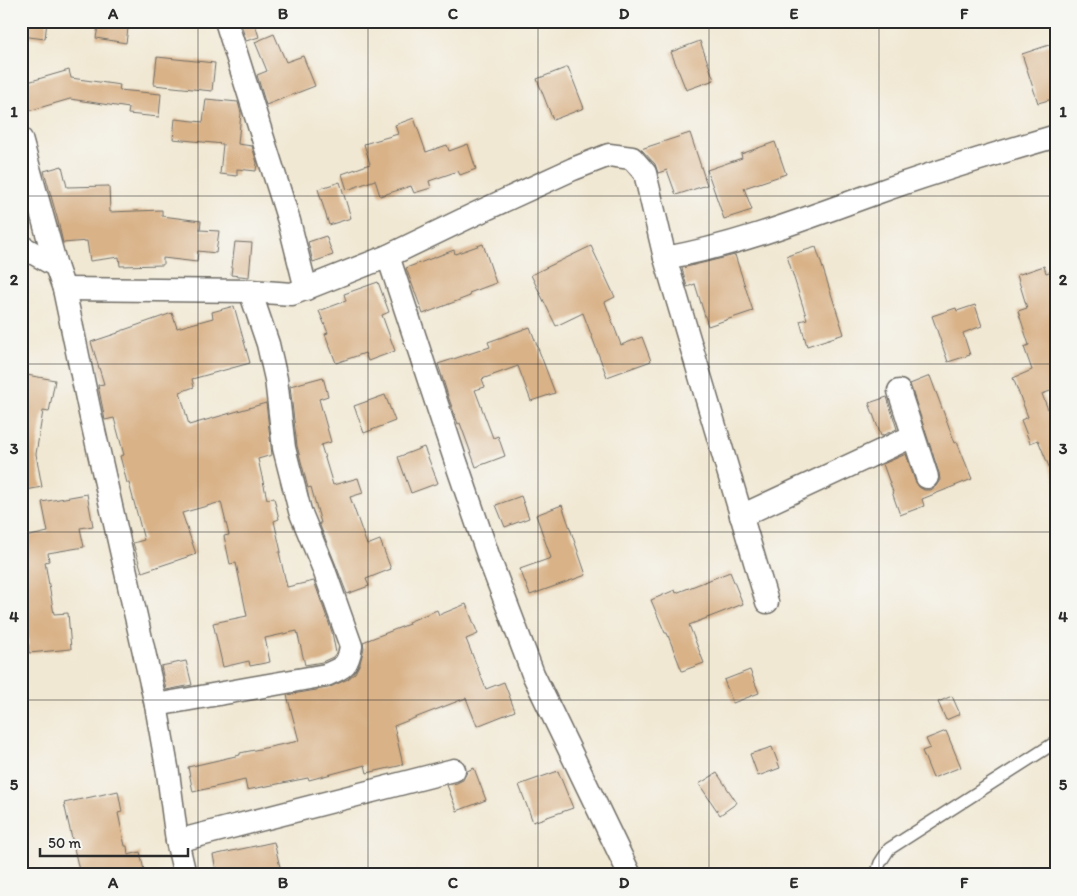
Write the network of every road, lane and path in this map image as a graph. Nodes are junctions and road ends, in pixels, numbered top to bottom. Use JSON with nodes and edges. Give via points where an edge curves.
{"nodes":[{"id":1,"x":226,"y":21,"type":"edge"},
{"id":2,"x":1056,"y":136,"type":"edge"},
{"id":3,"x":21,"y":139,"type":"edge"},
{"id":4,"x":21,"y":246,"type":"edge"},
{"id":5,"x":388,"y":256,"type":"junction"},
{"id":6,"x":665,"y":258,"type":"junction"},
{"id":7,"x":56,"y":266,"type":"junction"},
{"id":8,"x":64,"y":289,"type":"junction"},
{"id":9,"x":306,"y":289,"type":"junction"},
{"id":10,"x":250,"y":291,"type":"junction"},
{"id":11,"x":898,"y":391,"type":"dead end"},
{"id":12,"x":913,"y":436,"type":"junction"},
{"id":13,"x":927,"y":477,"type":"dead end"},
{"id":14,"x":741,"y":516,"type":"junction"},
{"id":15,"x":767,"y":602,"type":"dead end"},
{"id":16,"x":156,"y":705,"type":"junction"},
{"id":17,"x":1056,"y":742,"type":"edge"},
{"id":18,"x":454,"y":770,"type":"dead end"},
{"id":19,"x":177,"y":841,"type":"junction"},
{"id":20,"x":185,"y":875,"type":"edge"},
{"id":21,"x":630,"y":875,"type":"edge"},
{"id":22,"x":876,"y":875,"type":"edge"}],
"edges":[{"from":1,"to":9,"type":"street","via":[[289,221]]},
{"from":2,"to":6,"type":"street","via":[[929,174],[751,237]]},
{"from":3,"to":7,"type":"street"},
{"from":4,"to":7,"type":"street"},
{"from":5,"to":6,"type":"street","via":[[609,155],[632,158],[645,173]]},
{"from":5,"to":9,"type":"street"},
{"from":5,"to":21,"type":"street","via":[[474,513],[533,674]]},
{"from":6,"to":14,"type":"street"},
{"from":7,"to":8,"type":"street"},
{"from":8,"to":10,"type":"street"},
{"from":8,"to":16,"type":"street"},
{"from":9,"to":10,"type":"street","via":[[292,294]]},
{"from":10,"to":16,"type":"street","via":[[276,379],[284,448],[300,511],[351,646],[349,657],[343,667],[326,675]]},
{"from":11,"to":12,"type":"street"},
{"from":12,"to":13,"type":"street"},
{"from":12,"to":14,"type":"street"},
{"from":14,"to":15,"type":"street"},
{"from":16,"to":19,"type":"street"},
{"from":17,"to":22,"type":"lane","via":[[889,849]]},
{"from":18,"to":19,"type":"street"},
{"from":19,"to":20,"type":"street"}]}
